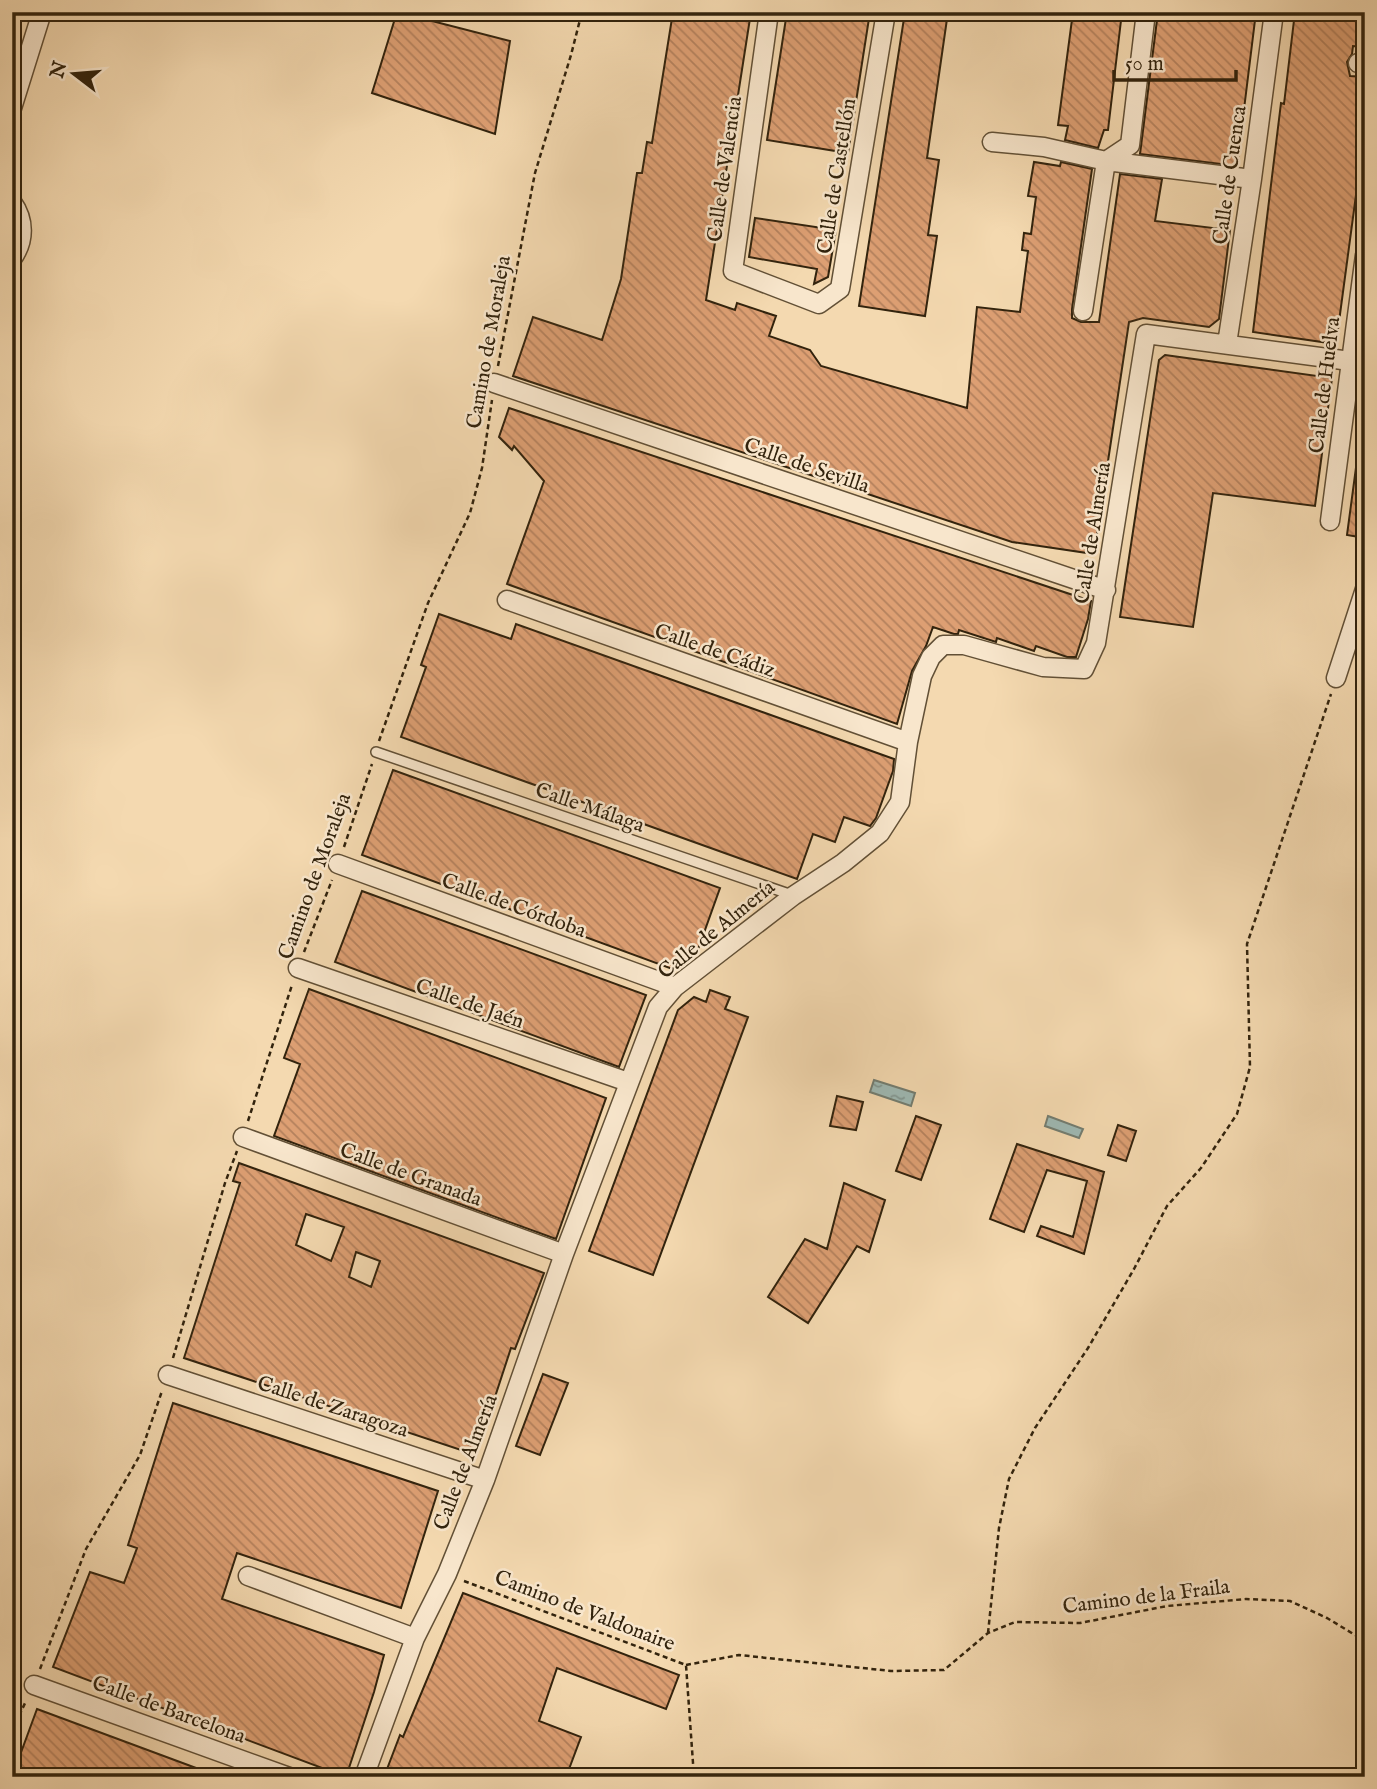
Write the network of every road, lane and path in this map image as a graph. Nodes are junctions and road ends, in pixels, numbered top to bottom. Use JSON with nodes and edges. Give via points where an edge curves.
{"nodes":[{"id":1,"x":42,"y":12,"type":"edge"},
{"id":2,"x":582,"y":12,"type":"edge"},
{"id":3,"x":769,"y":12,"type":"edge"},
{"id":4,"x":886,"y":12,"type":"edge"},
{"id":5,"x":1146,"y":12,"type":"edge"},
{"id":6,"x":1274,"y":12,"type":"edge"},
{"id":7,"x":12,"y":108,"type":"edge"},
{"id":8,"x":992,"y":142,"type":"dead end"},
{"id":9,"x":1106,"y":162,"type":"junction"},
{"id":10,"x":1252,"y":179,"type":"junction"},
{"id":11,"x":12,"y":201,"type":"edge"},
{"id":12,"x":1365,"y":255,"type":"edge"},
{"id":13,"x":12,"y":259,"type":"edge"},
{"id":14,"x":789,"y":293,"type":"joint"},
{"id":15,"x":1083,"y":312,"type":"dead end"},
{"id":16,"x":1227,"y":344,"type":"junction"},
{"id":17,"x":1350,"y":361,"type":"junction"},
{"id":18,"x":495,"y":383,"type":"junction"},
{"id":19,"x":1330,"y":521,"type":"dead end"},
{"id":20,"x":1365,"y":589,"type":"edge"},
{"id":21,"x":1106,"y":590,"type":"junction"},
{"id":22,"x":507,"y":600,"type":"dead end"},
{"id":23,"x":1336,"y":678,"type":"joint"},
{"id":24,"x":908,"y":742,"type":"junction"},
{"id":25,"x":376,"y":752,"type":"junction"},
{"id":26,"x":338,"y":864,"type":"junction"},
{"id":27,"x":793,"y":896,"type":"junction"},
{"id":28,"x":298,"y":968,"type":"junction"},
{"id":29,"x":675,"y":988,"type":"junction"},
{"id":30,"x":628,"y":1082,"type":"junction"},
{"id":31,"x":243,"y":1136,"type":"junction"},
{"id":32,"x":564,"y":1254,"type":"junction"},
{"id":33,"x":168,"y":1375,"type":"junction"},
{"id":34,"x":485,"y":1480,"type":"junction"},
{"id":35,"x":447,"y":1574,"type":"junction"},
{"id":36,"x":248,"y":1576,"type":"dead end"},
{"id":37,"x":988,"y":1633,"type":"junction"},
{"id":38,"x":415,"y":1638,"type":"junction"},
{"id":39,"x":1365,"y":1641,"type":"edge"},
{"id":40,"x":687,"y":1665,"type":"junction"},
{"id":41,"x":34,"y":1685,"type":"junction"},
{"id":42,"x":12,"y":1707,"type":"edge"},
{"id":43,"x":22,"y":1710,"type":"junction"},
{"id":44,"x":12,"y":1731,"type":"edge"},
{"id":45,"x":289,"y":1777,"type":"edge"},
{"id":46,"x":364,"y":1777,"type":"edge"},
{"id":47,"x":694,"y":1777,"type":"edge"}],
"edges":[{"from":1,"to":7,"type":"street"},
{"from":2,"to":18,"type":"path","name":"Camino de Moraleja","via":[[535,173]]},
{"from":3,"to":14,"type":"street","name":"Calle de Valencia","via":[[733,271]]},
{"from":4,"to":14,"type":"street","name":"Calle de Castellón","via":[[841,289],[820,304]]},
{"from":5,"to":9,"type":"street","via":[[1130,145]]},
{"from":6,"to":10,"type":"street","name":"Calle de Cuenca"},
{"from":8,"to":9,"type":"street","via":[[1044,147]]},
{"from":9,"to":10,"type":"street"},
{"from":9,"to":15,"type":"street"},
{"from":10,"to":16,"type":"street","name":"Calle de Cuenca"},
{"from":11,"to":13,"type":"street","via":[[23,236]]},
{"from":12,"to":17,"type":"street","name":"Calle de Huelva"},
{"from":16,"to":17,"type":"street"},
{"from":16,"to":21,"type":"street","name":"Calle de Almería","via":[[1146,334]]},
{"from":17,"to":19,"type":"street","name":"Calle de Huelva"},
{"from":18,"to":21,"type":"street","name":"Calle de Sevilla"},
{"from":18,"to":25,"type":"path","name":"Camino de Moraleja","via":[[470,513],[428,603]]},
{"from":20,"to":23,"type":"street"},
{"from":21,"to":24,"type":"street","name":"Calle de Almería","via":[[1096,643],[1084,669],[1043,667],[964,645],[943,645],[922,676]]},
{"from":22,"to":24,"type":"street","name":"Calle de Cádiz"},
{"from":23,"to":37,"type":"path","via":[[1247,944],[1250,1067],[1237,1114],[1167,1206],[1009,1479]]},
{"from":24,"to":27,"type":"street","name":"Calle de Almería","via":[[900,802],[880,833]]},
{"from":25,"to":26,"type":"path","name":"Camino de Moraleja"},
{"from":25,"to":27,"type":"lane","name":"Calle Málaga"},
{"from":26,"to":28,"type":"path","name":"Camino de Moraleja"},
{"from":26,"to":29,"type":"street","name":"Calle de Córdoba"},
{"from":27,"to":29,"type":"street","name":"Calle de Almería"},
{"from":28,"to":30,"type":"street","name":"Calle de Jaén"},
{"from":28,"to":31,"type":"path","name":"Camino de Moraleja"},
{"from":29,"to":30,"type":"street","name":"Calle de Almería","via":[[658,1007]]},
{"from":30,"to":32,"type":"street","name":"Calle de Almería"},
{"from":31,"to":32,"type":"street","name":"Calle de Granada"},
{"from":31,"to":33,"type":"path","name":"Camino de Moraleja"},
{"from":32,"to":34,"type":"street","name":"Calle de Almería"},
{"from":33,"to":34,"type":"street","name":"Calle de Zaragoza"},
{"from":33,"to":41,"type":"path","name":"Camino de Moraleja","via":[[140,1455],[86,1549]]},
{"from":34,"to":35,"type":"street","name":"Calle de Almería"},
{"from":35,"to":38,"type":"street","name":"Calle de Almería"},
{"from":35,"to":40,"type":"path","name":"Camino de Valdonaire"},
{"from":36,"to":38,"type":"street"},
{"from":37,"to":39,"type":"path","name":"Camino de la Fraila","via":[[1016,1622],[1080,1623],[1167,1606],[1246,1599],[1290,1601]]},
{"from":37,"to":40,"type":"path","name":"Camino de la Fraila","via":[[944,1670],[891,1671],[739,1655]]},
{"from":38,"to":46,"type":"street","name":"Calle de Almería"},
{"from":40,"to":47,"type":"path","name":"Camino de Valdonaire"},
{"from":41,"to":43,"type":"path","name":"Camino de Moraleja"},
{"from":41,"to":45,"type":"street","name":"Calle de Barcelona"},
{"from":42,"to":43,"type":"path"},
{"from":43,"to":44,"type":"path","name":"Camino de Moraleja"}]}
